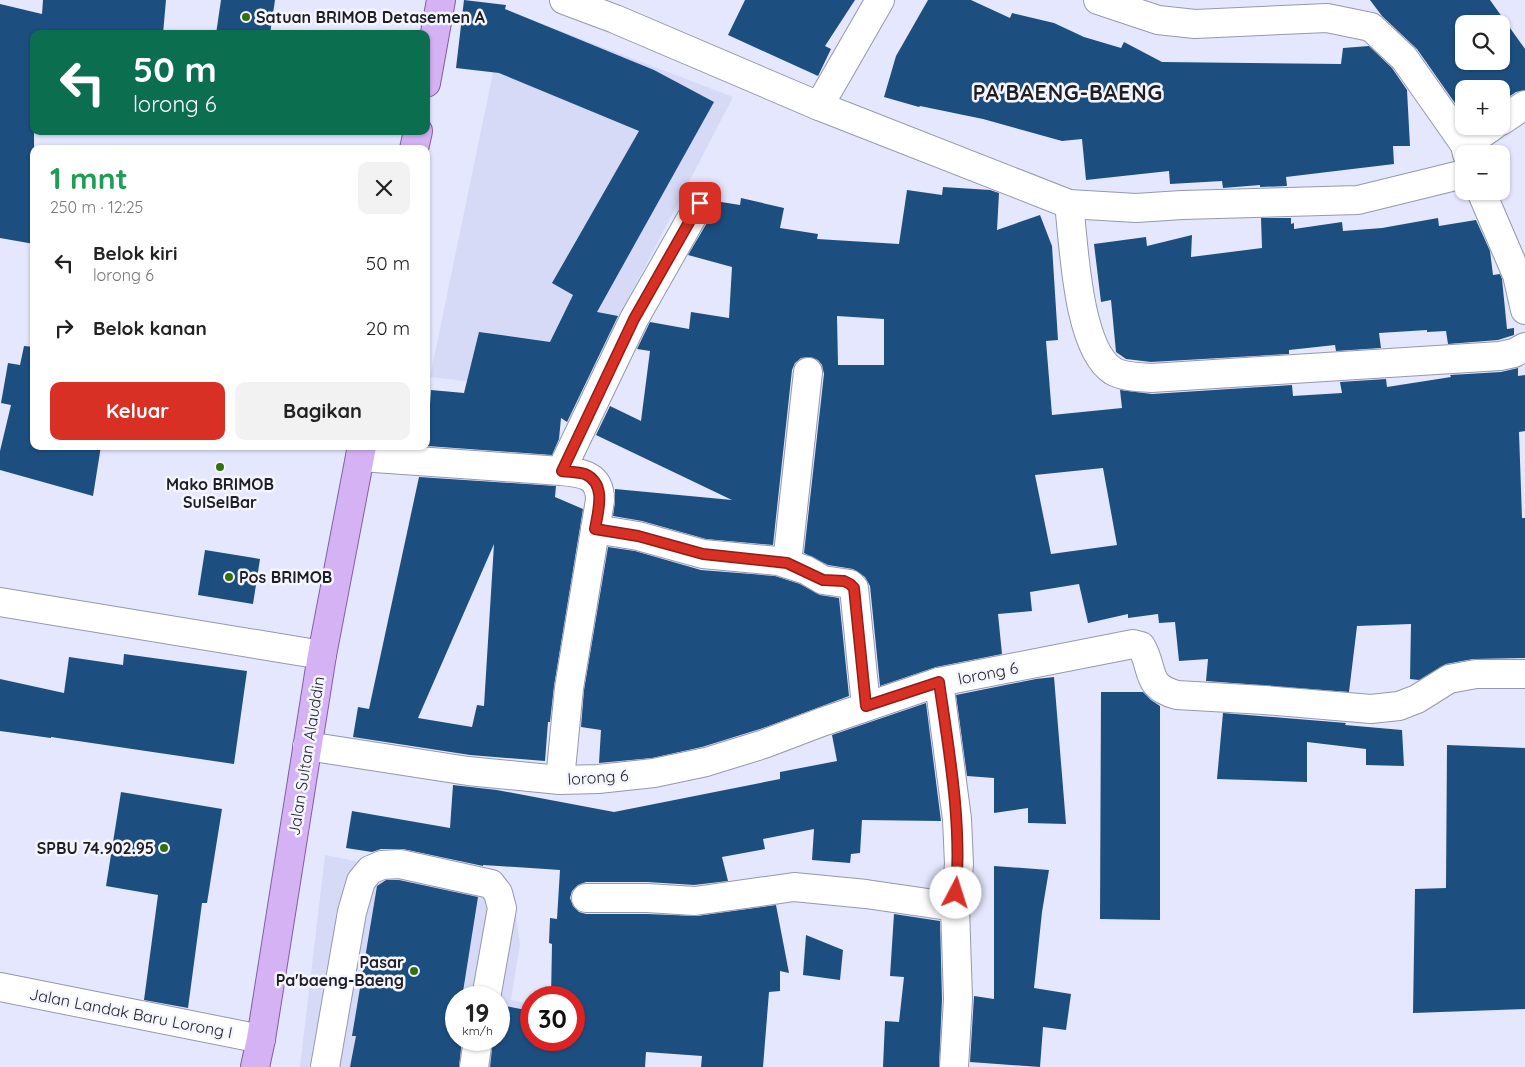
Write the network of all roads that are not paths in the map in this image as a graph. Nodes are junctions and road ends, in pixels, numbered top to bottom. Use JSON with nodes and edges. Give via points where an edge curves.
{"nodes":[{"id":1,"x":441,"y":0,"type":"edge"},
{"id":2,"x":564,"y":0,"type":"edge"},
{"id":3,"x":880,"y":0,"type":"edge"},
{"id":4,"x":1108,"y":1,"type":"edge"},
{"id":5,"x":430,"y":61,"type":"edge"},
{"id":6,"x":1525,"y":105,"type":"edge"},
{"id":7,"x":819,"y":106,"type":"junction"},
{"id":8,"x":1510,"y":115,"type":"edge"},
{"id":9,"x":1482,"y":135,"type":"edge"},
{"id":10,"x":1463,"y":145,"type":"edge"},
{"id":11,"x":1471,"y":145,"type":"edge"},
{"id":12,"x":1455,"y":176,"type":"edge"},
{"id":13,"x":1485,"y":200,"type":"edge"},
{"id":14,"x":700,"y":203,"type":"dead end"},
{"id":15,"x":1069,"y":204,"type":"junction"},
{"id":16,"x":1525,"y":310,"type":"edge"},
{"id":17,"x":1525,"y":347,"type":"edge"},
{"id":18,"x":808,"y":372,"type":"dead end"},
{"id":19,"x":361,"y":452,"type":"edge"},
{"id":20,"x":562,"y":471,"type":"junction"},
{"id":21,"x":595,"y":529,"type":"junction"},
{"id":22,"x":787,"y":563,"type":"junction"},
{"id":23,"x":0,"y":602,"type":"edge"},
{"id":24,"x":322,"y":656,"type":"junction"},
{"id":25,"x":1525,"y":674,"type":"edge"},
{"id":26,"x":939,"y":682,"type":"junction"},
{"id":27,"x":866,"y":706,"type":"junction"},
{"id":28,"x":307,"y":746,"type":"junction"},
{"id":29,"x":560,"y":780,"type":"junction"},
{"id":30,"x":586,"y":898,"type":"dead end"},
{"id":31,"x":955,"y":907,"type":"junction"},
{"id":32,"x":488,"y":986,"type":"edge"},
{"id":33,"x":0,"y":987,"type":"edge"},
{"id":34,"x":261,"y":1039,"type":"junction"},
{"id":35,"x":476,"y":1051,"type":"edge"},
{"id":36,"x":255,"y":1067,"type":"edge"},
{"id":37,"x":325,"y":1067,"type":"edge"},
{"id":38,"x":474,"y":1067,"type":"edge"},
{"id":39,"x":954,"y":1067,"type":"edge"}],
"edges":[{"from":1,"to":5,"type":"main road"},
{"from":2,"to":7,"type":"street"},
{"from":3,"to":7,"type":"street"},
{"from":4,"to":10,"type":"street","via":[[1158,20],[1195,24],[1326,18],[1371,27],[1404,58]]},
{"from":6,"to":8,"type":"street"},
{"from":7,"to":15,"type":"street"},
{"from":9,"to":11,"type":"street"},
{"from":12,"to":15,"type":"street","via":[[1358,200],[1136,208]]},
{"from":13,"to":16,"type":"street","via":[[1516,275]]},
{"from":14,"to":20,"type":"street","via":[[634,319]]},
{"from":15,"to":17,"type":"street","via":[[1080,301],[1100,360],[1114,371],[1151,378],[1500,356]]},
{"from":18,"to":22,"type":"street"},
{"from":19,"to":20,"type":"street"},
{"from":19,"to":24,"type":"main road","name":"Jalan Sultan Alauddin"},
{"from":20,"to":21,"type":"street","via":[[584,474],[596,485],[600,493]]},
{"from":21,"to":22,"type":"street","via":[[638,536],[703,554]]},
{"from":21,"to":29,"type":"street","via":[[569,688]]},
{"from":22,"to":27,"type":"street","via":[[823,580],[844,581],[854,588]]},
{"from":23,"to":24,"type":"street"},
{"from":24,"to":28,"type":"main road","name":"Jalan Sultan Alauddin"},
{"from":25,"to":26,"type":"street","name":"lorong 6","via":[[1476,674],[1449,679],[1417,699],[1398,706],[1371,709],[1177,695],[1163,692],[1153,681],[1142,646],[1133,644]]},
{"from":26,"to":27,"type":"street","name":"lorong 6"},
{"from":26,"to":31,"type":"street","via":[[957,818]]},
{"from":27,"to":29,"type":"street","name":"lorong 6","via":[[706,762],[654,773]]},
{"from":28,"to":29,"type":"street","name":"lorong 6","via":[[468,771]]},
{"from":28,"to":34,"type":"main road","name":"Jalan Sultan Alauddin"},
{"from":30,"to":31,"type":"street","via":[[695,901],[794,888]]},
{"from":31,"to":39,"type":"street","via":[[958,1000]]},
{"from":32,"to":37,"type":"street","via":[[502,908],[498,893],[491,884],[400,864],[382,865],[370,870],[361,881],[352,912]]},
{"from":33,"to":34,"type":"street","name":"Jalan Landak Baru Lorong I"},
{"from":34,"to":36,"type":"main road","name":"Jalan Sultan Alauddin"},
{"from":35,"to":38,"type":"street"}]}
